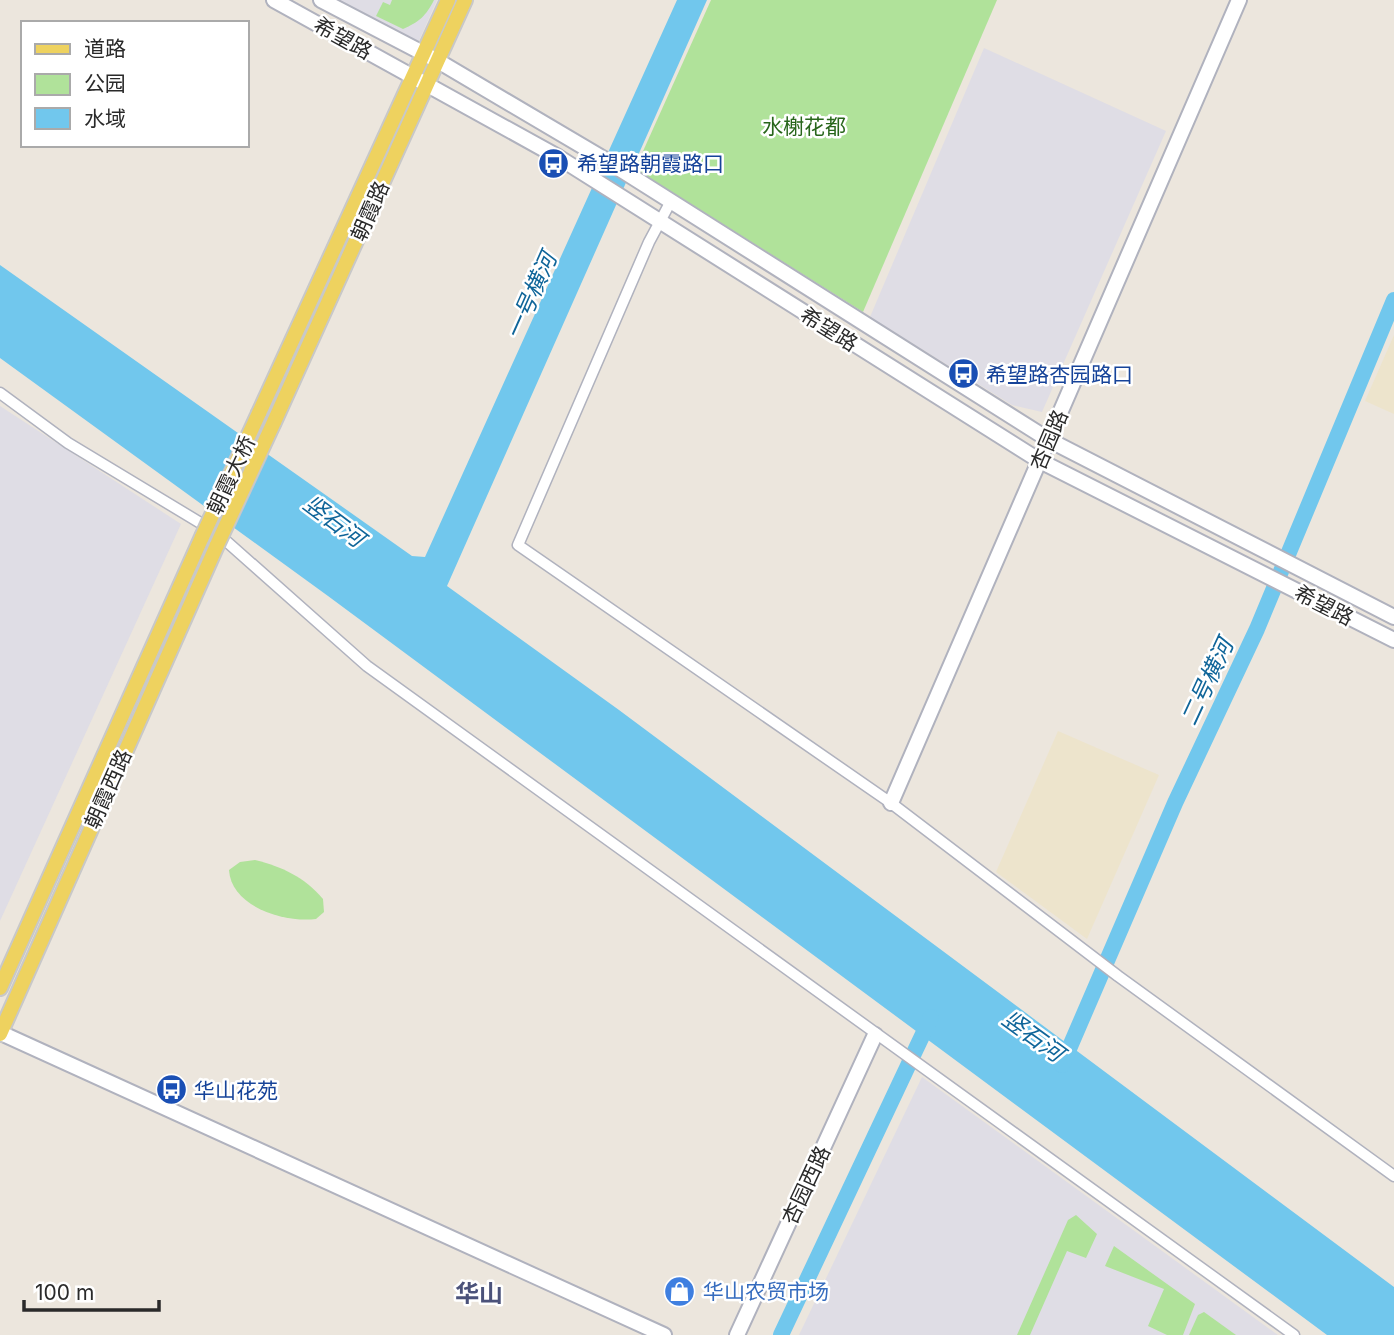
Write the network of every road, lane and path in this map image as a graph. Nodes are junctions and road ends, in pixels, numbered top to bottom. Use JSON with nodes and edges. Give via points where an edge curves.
{"nodes":[{"id":1,"x":274,"y":0,"type":"edge"},
{"id":2,"x":321,"y":0,"type":"edge"},
{"id":3,"x":448,"y":0,"type":"edge"},
{"id":4,"x":465,"y":0,"type":"edge"},
{"id":5,"x":1239,"y":0,"type":"edge"},
{"id":6,"x":423,"y":54,"type":"junction"},
{"id":7,"x":438,"y":61,"type":"junction"},
{"id":8,"x":411,"y":78,"type":"junction"},
{"id":9,"x":427,"y":85,"type":"junction"},
{"id":10,"x":671,"y":201,"type":"junction"},
{"id":11,"x":659,"y":222,"type":"junction"},
{"id":12,"x":0,"y":393,"type":"edge"},
{"id":13,"x":259,"y":413,"type":"joint"},
{"id":14,"x":274,"y":422,"type":"joint"},
{"id":15,"x":1049,"y":440,"type":"junction"},
{"id":16,"x":1040,"y":461,"type":"junction"},
{"id":17,"x":202,"y":537,"type":"joint"},
{"id":18,"x":218,"y":545,"type":"joint"},
{"id":19,"x":1394,"y":617,"type":"edge"},
{"id":20,"x":1394,"y":640,"type":"edge"},
{"id":21,"x":891,"y":803,"type":"junction"},
{"id":22,"x":0,"y":988,"type":"edge"},
{"id":23,"x":0,"y":1033,"type":"edge"},
{"id":24,"x":875,"y":1035,"type":"junction"},
{"id":25,"x":1394,"y":1176,"type":"edge"},
{"id":26,"x":664,"y":1335,"type":"edge"},
{"id":27,"x":737,"y":1335,"type":"edge"},
{"id":28,"x":1294,"y":1335,"type":"edge"}],
"edges":[{"from":1,"to":8,"type":"main road","name":"希望路"},
{"from":2,"to":6,"type":"main road","name":"希望路"},
{"from":3,"to":6,"type":"main road","name":"朝霞路"},
{"from":4,"to":7,"type":"main road","name":"朝霞路"},
{"from":5,"to":15,"type":"main road","name":"杏园路"},
{"from":6,"to":7,"type":"main road","name":"希望路"},
{"from":6,"to":8,"type":"main road","name":"朝霞路"},
{"from":7,"to":9,"type":"main road","name":"朝霞路"},
{"from":7,"to":10,"type":"main road","name":"希望路"},
{"from":8,"to":9,"type":"main road","name":"希望路"},
{"from":8,"to":13,"type":"main road","name":"朝霞路"},
{"from":9,"to":11,"type":"main road","name":"希望路","via":[[558,157]]},
{"from":9,"to":14,"type":"main road","name":"朝霞路"},
{"from":10,"to":11,"type":"street"},
{"from":10,"to":15,"type":"main road","name":"希望路"},
{"from":11,"to":16,"type":"main road","name":"希望路"},
{"from":11,"to":21,"type":"street","via":[[518,545]]},
{"from":12,"to":24,"type":"street","via":[[68,443],[217,533],[367,666]]},
{"from":13,"to":17,"type":"main road","name":"朝霞大桥","bridge":true},
{"from":14,"to":18,"type":"main road","name":"朝霞大桥","bridge":true},
{"from":15,"to":16,"type":"main road","name":"杏园路"},
{"from":15,"to":19,"type":"main road","name":"希望路"},
{"from":16,"to":20,"type":"main road","name":"希望路"},
{"from":16,"to":21,"type":"main road","name":"杏园路"},
{"from":17,"to":22,"type":"main road","name":"朝霞西路"},
{"from":18,"to":23,"type":"main road","name":"朝霞西路"},
{"from":21,"to":25,"type":"street","via":[[1118,976]]},
{"from":23,"to":26,"type":"main road"},
{"from":24,"to":27,"type":"main road","name":"杏园西路"},
{"from":24,"to":28,"type":"street"}]}
